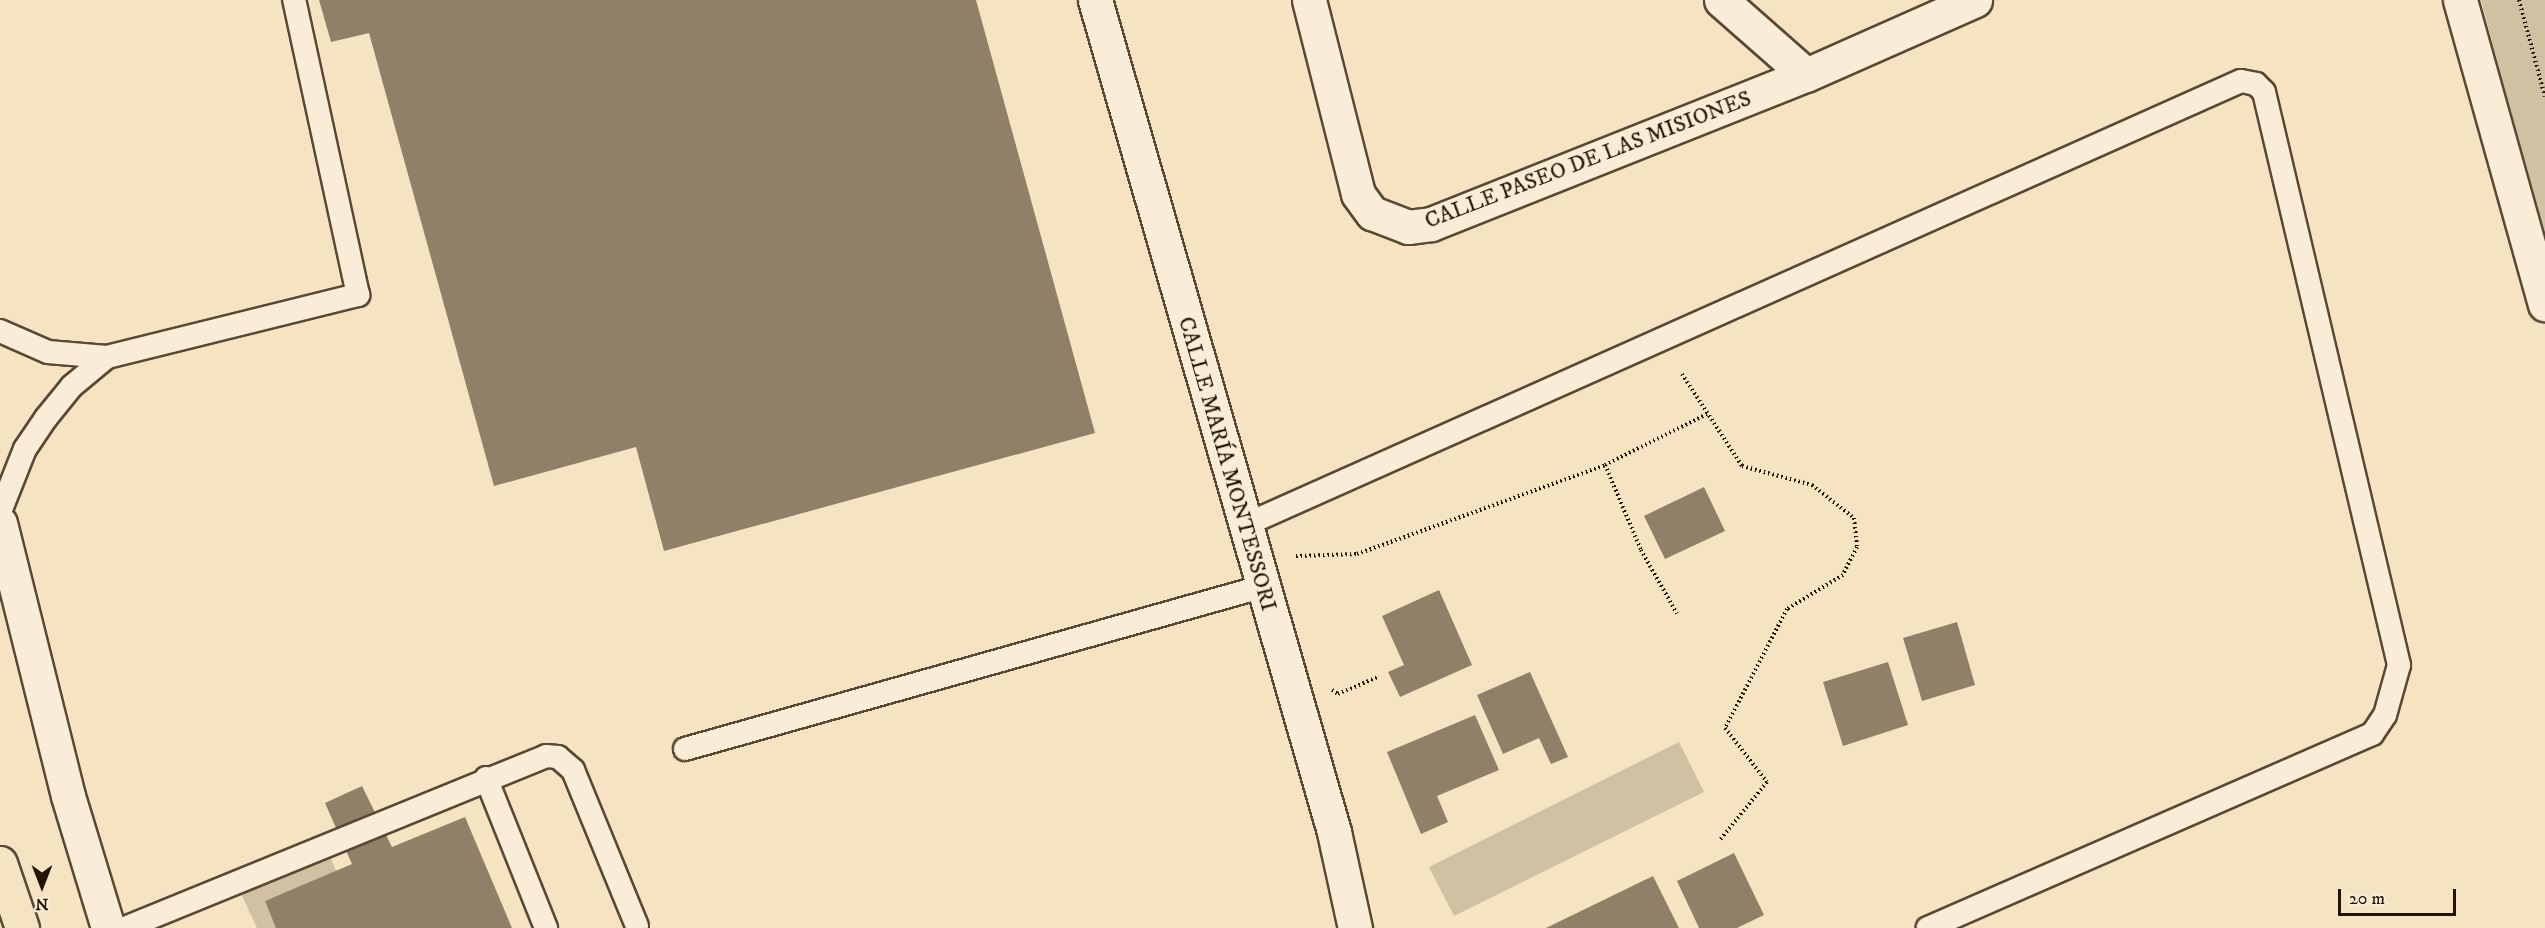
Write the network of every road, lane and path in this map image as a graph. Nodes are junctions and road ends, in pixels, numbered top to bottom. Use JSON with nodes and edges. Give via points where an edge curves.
{"nodes":[{"id":1,"x":294,"y":0,"type":"edge"},
{"id":2,"x":1095,"y":0,"type":"edge"},
{"id":3,"x":1309,"y":0,"type":"edge"},
{"id":4,"x":1720,"y":0,"type":"edge"},
{"id":5,"x":1975,"y":0,"type":"edge"},
{"id":6,"x":2460,"y":0,"type":"edge"},
{"id":7,"x":2518,"y":0,"type":"edge"},
{"id":8,"x":1806,"y":75,"type":"junction"},
{"id":9,"x":2545,"y":97,"type":"edge"},
{"id":10,"x":2545,"y":304,"type":"edge"},
{"id":11,"x":0,"y":332,"type":"edge"},
{"id":12,"x":107,"y":357,"type":"junction"},
{"id":13,"x":1682,"y":374,"type":"dead end"},
{"id":14,"x":1707,"y":414,"type":"junction"},
{"id":15,"x":1605,"y":465,"type":"junction"},
{"id":16,"x":0,"y":512,"type":"edge"},
{"id":17,"x":0,"y":523,"type":"edge"},
{"id":18,"x":1245,"y":525,"type":"junction"},
{"id":19,"x":1296,"y":553,"type":"dead end"},
{"id":20,"x":1261,"y":587,"type":"junction"},
{"id":21,"x":1677,"y":614,"type":"dead end"},
{"id":22,"x":1378,"y":677,"type":"dead end"},
{"id":23,"x":1329,"y":687,"type":"dead end"},
{"id":24,"x":685,"y":749,"type":"dead end"},
{"id":25,"x":486,"y":778,"type":"junction"},
{"id":26,"x":1719,"y":841,"type":"dead end"},
{"id":27,"x":0,"y":862,"type":"edge"},
{"id":28,"x":637,"y":926,"type":"dead end"},
{"id":29,"x":22,"y":928,"type":"edge"},
{"id":30,"x":108,"y":928,"type":"edge"},
{"id":31,"x":125,"y":928,"type":"edge"},
{"id":32,"x":546,"y":928,"type":"edge"},
{"id":33,"x":1355,"y":928,"type":"edge"},
{"id":34,"x":1928,"y":928,"type":"edge"}],
"edges":[{"from":1,"to":12,"type":"lane","via":[[358,295]]},
{"from":2,"to":18,"type":"street","name":"CALLE MARÍA MONTESSORI"},
{"from":3,"to":8,"type":"street","name":"CALLE PASEO DE LAS MISIONES","via":[[1358,194],[1372,213],[1408,227],[1431,224]]},
{"from":4,"to":8,"type":"street"},
{"from":5,"to":8,"type":"street","name":"CALLE PASEO DE LAS MISIONES"},
{"from":6,"to":10,"type":"street"},
{"from":7,"to":9,"type":"path"},
{"from":11,"to":12,"type":"lane","via":[[48,352]]},
{"from":12,"to":16,"type":"lane","via":[[72,386],[46,418],[25,449]]},
{"from":13,"to":14,"type":"path"},
{"from":14,"to":15,"type":"path"},
{"from":14,"to":26,"type":"path","via":[[1742,466],[1812,485],[1854,518],[1857,547],[1843,575],[1787,609],[1725,728],[1767,782]]},
{"from":15,"to":19,"type":"path","via":[[1356,554]]},
{"from":15,"to":21,"type":"path","via":[[1641,550]]},
{"from":17,"to":30,"type":"street","via":[[68,796]]},
{"from":18,"to":20,"type":"street","name":"CALLE MARÍA MONTESSORI"},
{"from":18,"to":34,"type":"lane","via":[[2241,81],[2256,84],[2264,92],[2399,665],[2385,715],[2372,734]]},
{"from":20,"to":24,"type":"lane"},
{"from":20,"to":33,"type":"street","name":"CALLE MARÍA MONTESSORI","via":[[1334,832]]},
{"from":22,"to":23,"type":"path","via":[[1338,694]]},
{"from":25,"to":28,"type":"lane","via":[[546,756],[566,761]]},
{"from":25,"to":31,"type":"lane"},
{"from":25,"to":32,"type":"lane"},
{"from":27,"to":29,"type":"highway"}]}
